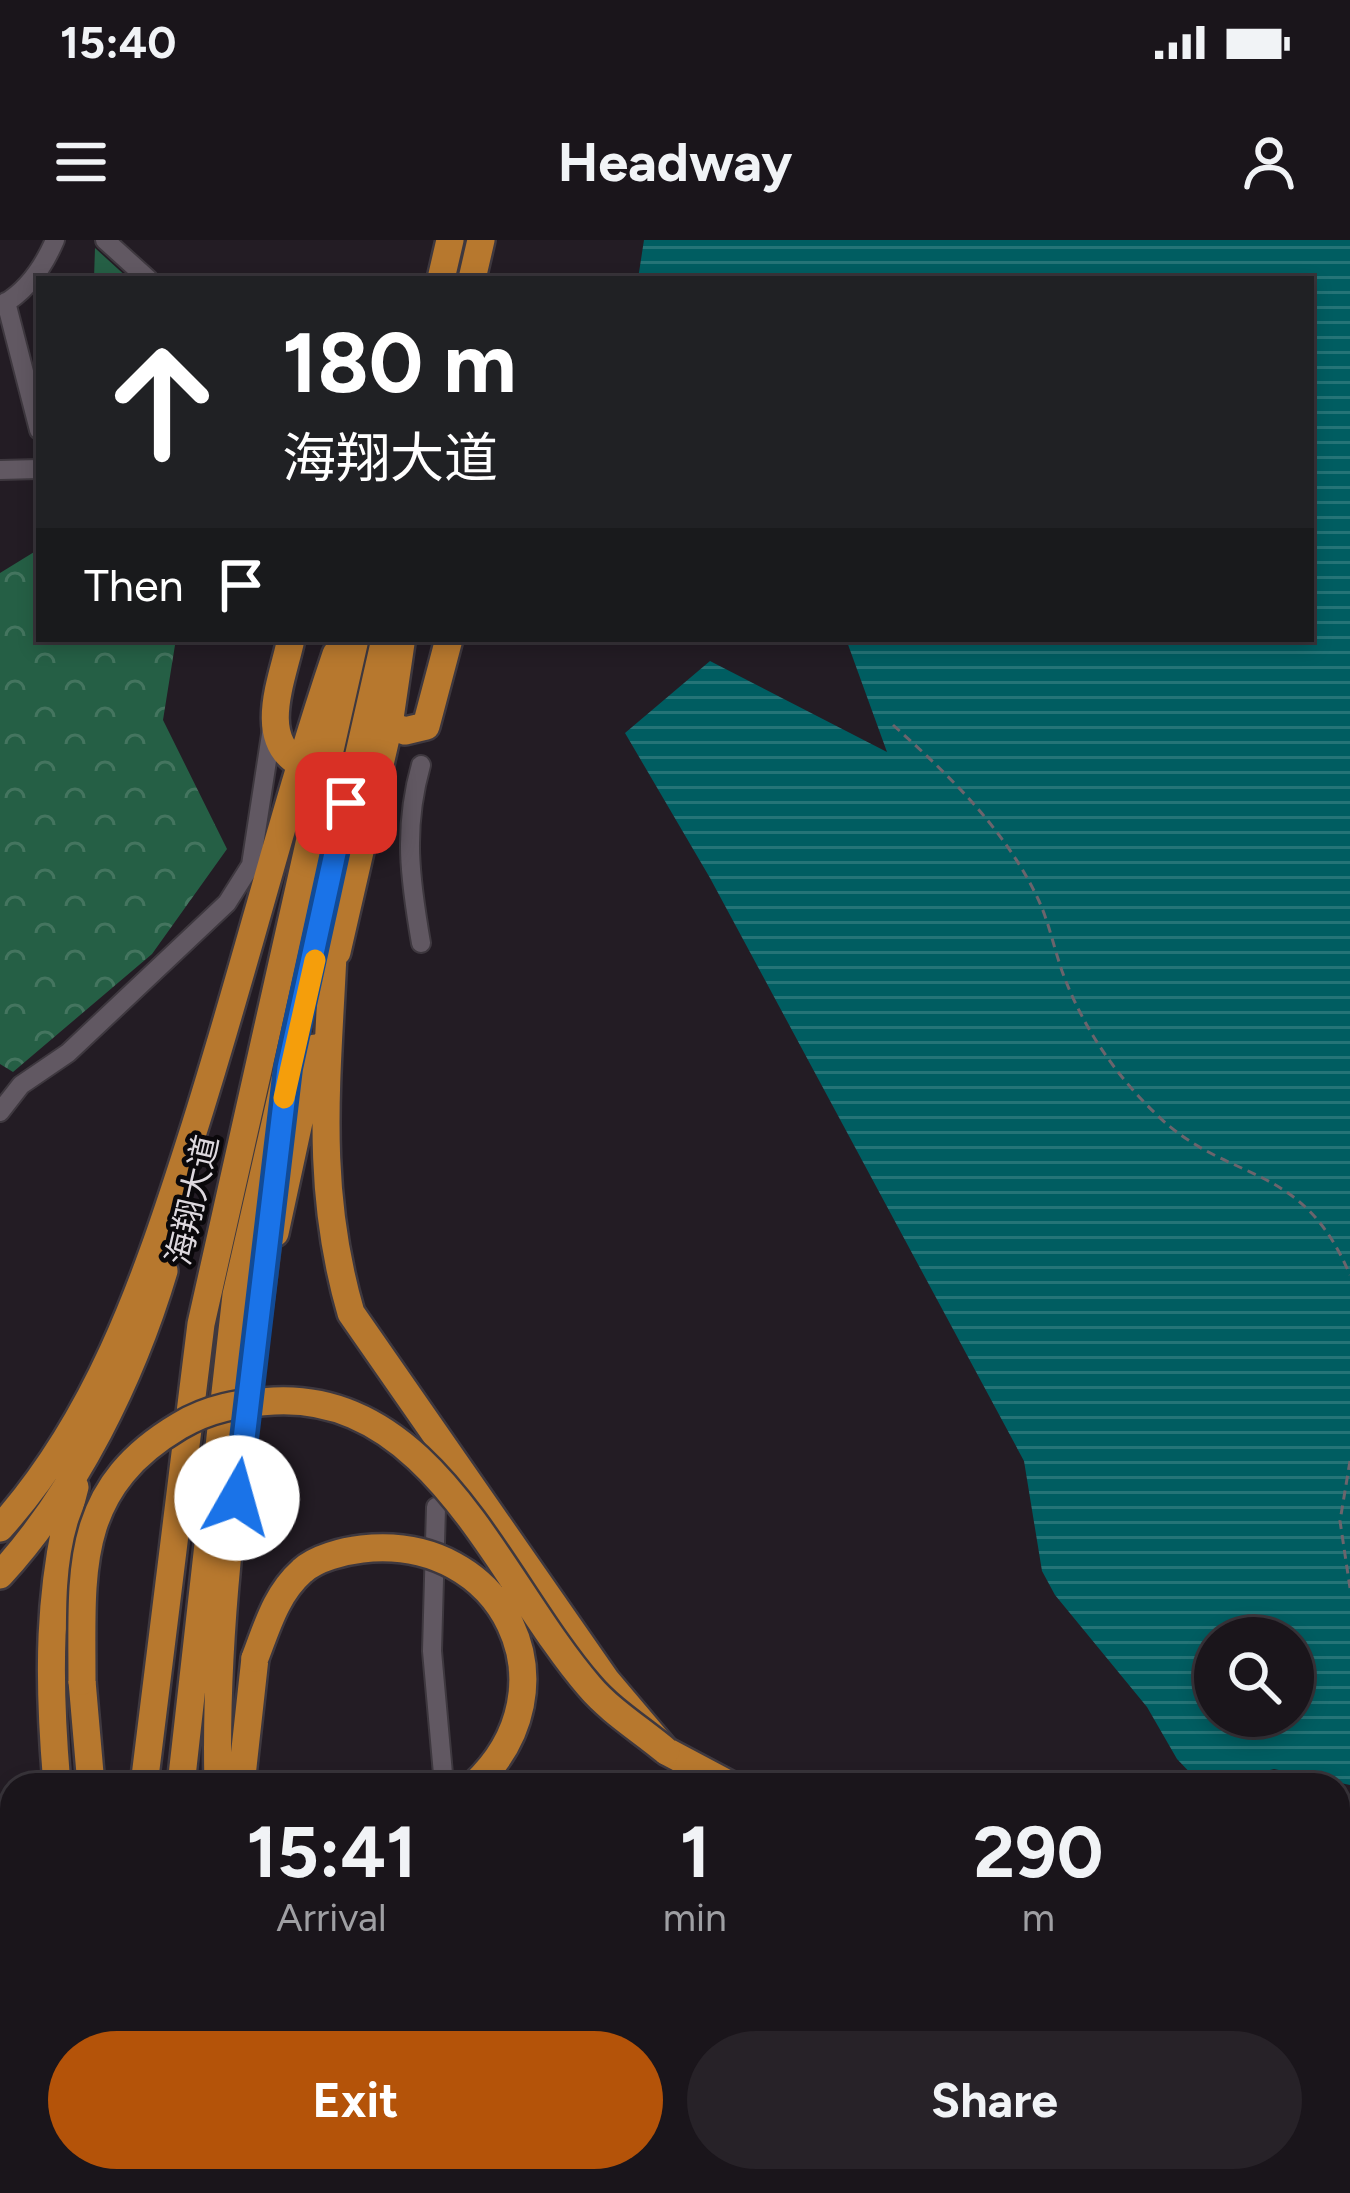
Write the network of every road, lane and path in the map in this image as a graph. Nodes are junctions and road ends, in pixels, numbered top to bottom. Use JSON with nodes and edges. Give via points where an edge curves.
{"nodes":[{"id":1,"x":55,"y":240,"type":"edge"},
{"id":2,"x":105,"y":240,"type":"edge"},
{"id":3,"x":450,"y":240,"type":"edge"},
{"id":4,"x":482,"y":240,"type":"edge"},
{"id":5,"x":47,"y":273,"type":"edge"},
{"id":6,"x":145,"y":276,"type":"edge"},
{"id":7,"x":442,"y":276,"type":"edge"},
{"id":8,"x":473,"y":276,"type":"edge"},
{"id":9,"x":36,"y":281,"type":"edge"},
{"id":10,"x":3,"y":304,"type":"edge"},
{"id":11,"x":36,"y":420,"type":"edge"},
{"id":12,"x":36,"y":466,"type":"edge"},
{"id":13,"x":0,"y":470,"type":"edge"},
{"id":14,"x":290,"y":642,"type":"edge"},
{"id":15,"x":340,"y":642,"type":"edge"},
{"id":16,"x":354,"y":642,"type":"edge"},
{"id":17,"x":384,"y":642,"type":"edge"},
{"id":18,"x":401,"y":642,"type":"edge"},
{"id":19,"x":448,"y":642,"type":"edge"},
{"id":20,"x":389,"y":725,"type":"junction"},
{"id":21,"x":893,"y":725,"type":"dead end"},
{"id":22,"x":273,"y":726,"type":"junction"},
{"id":23,"x":426,"y":726,"type":"junction"},
{"id":24,"x":299,"y":763,"type":"junction"},
{"id":25,"x":421,"y":765,"type":"dead end"},
{"id":26,"x":377,"y":778,"type":"junction"},
{"id":27,"x":336,"y":844,"type":"junction"},
{"id":28,"x":421,"y":943,"type":"dead end"},
{"id":29,"x":332,"y":974,"type":"junction"},
{"id":30,"x":227,"y":1029,"type":"junction"},
{"id":31,"x":288,"y":1068,"type":"junction"},
{"id":32,"x":0,"y":1112,"type":"edge"},
{"id":33,"x":1350,"y":1275,"type":"edge"},
{"id":34,"x":256,"y":1334,"type":"junction"},
{"id":35,"x":82,"y":1460,"type":"junction"},
{"id":36,"x":1350,"y":1461,"type":"edge"},
{"id":37,"x":436,"y":1507,"type":"dead end"},
{"id":38,"x":0,"y":1528,"type":"edge"},
{"id":39,"x":0,"y":1575,"type":"edge"},
{"id":40,"x":1350,"y":1588,"type":"edge"},
{"id":41,"x":666,"y":1751,"type":"junction"},
{"id":42,"x":56,"y":1773,"type":"edge"},
{"id":43,"x":90,"y":1773,"type":"edge"},
{"id":44,"x":145,"y":1773,"type":"edge"},
{"id":45,"x":182,"y":1773,"type":"edge"},
{"id":46,"x":218,"y":1773,"type":"edge"},
{"id":47,"x":242,"y":1773,"type":"edge"},
{"id":48,"x":443,"y":1773,"type":"edge"},
{"id":49,"x":486,"y":1773,"type":"edge"},
{"id":50,"x":707,"y":1773,"type":"edge"}],
"edges":[{"from":1,"to":5,"type":"street"},
{"from":2,"to":6,"type":"street"},
{"from":3,"to":7,"type":"highway"},
{"from":4,"to":8,"type":"highway"},
{"from":9,"to":10,"type":"street"},
{"from":10,"to":11,"type":"street"},
{"from":12,"to":13,"type":"street"},
{"from":14,"to":22,"type":"highway"},
{"from":15,"to":24,"type":"highway"},
{"from":16,"to":44,"type":"highway","name":"海翔大道","via":[[201,1324]]},
{"from":17,"to":27,"type":"highway","name":"海翔大道"},
{"from":18,"to":20,"type":"highway"},
{"from":19,"to":23,"type":"highway"},
{"from":20,"to":23,"type":"highway"},
{"from":20,"to":26,"type":"highway"},
{"from":21,"to":33,"type":"path","via":[[960,784],[1012,856],[1104,1056],[1160,1119],[1298,1197]]},
{"from":22,"to":24,"type":"highway","via":[[285,755]]},
{"from":22,"to":32,"type":"street","via":[[251,865],[227,903]]},
{"from":23,"to":26,"type":"highway"},
{"from":24,"to":30,"type":"highway"},
{"from":25,"to":28,"type":"street","via":[[406,855]]},
{"from":26,"to":29,"type":"highway"},
{"from":27,"to":29,"type":"highway"},
{"from":27,"to":31,"type":"highway","name":"海翔大道"},
{"from":29,"to":34,"type":"highway"},
{"from":29,"to":41,"type":"highway","bridge":true,"via":[[324,1180],[351,1312],[606,1680]]},
{"from":30,"to":35,"type":"highway","via":[[149,1320]]},
{"from":30,"to":38,"type":"highway","via":[[152,1260],[106,1370],[69,1436]]},
{"from":31,"to":34,"type":"highway"},
{"from":31,"to":45,"type":"highway","name":"海翔大道","via":[[236,1295]]},
{"from":34,"to":46,"type":"highway","via":[[227,1580]]},
{"from":35,"to":39,"type":"highway"},
{"from":35,"to":42,"type":"highway","via":[[56,1555],[48,1627]]},
{"from":36,"to":40,"type":"path","via":[[1340,1521]]},
{"from":37,"to":48,"type":"street","via":[[432,1651]]},
{"from":41,"to":43,"type":"highway","bridge":true,"via":[[591,1689],[400,1438],[367,1416],[310,1399],[203,1412],[139,1450],[106,1491],[88,1541],[82,1681]]},
{"from":41,"to":50,"type":"highway"},
{"from":47,"to":49,"type":"highway","bridge":true,"via":[[255,1658],[276,1603],[304,1568],[395,1545],[439,1553],[470,1572],[518,1643],[516,1729]]}]}
